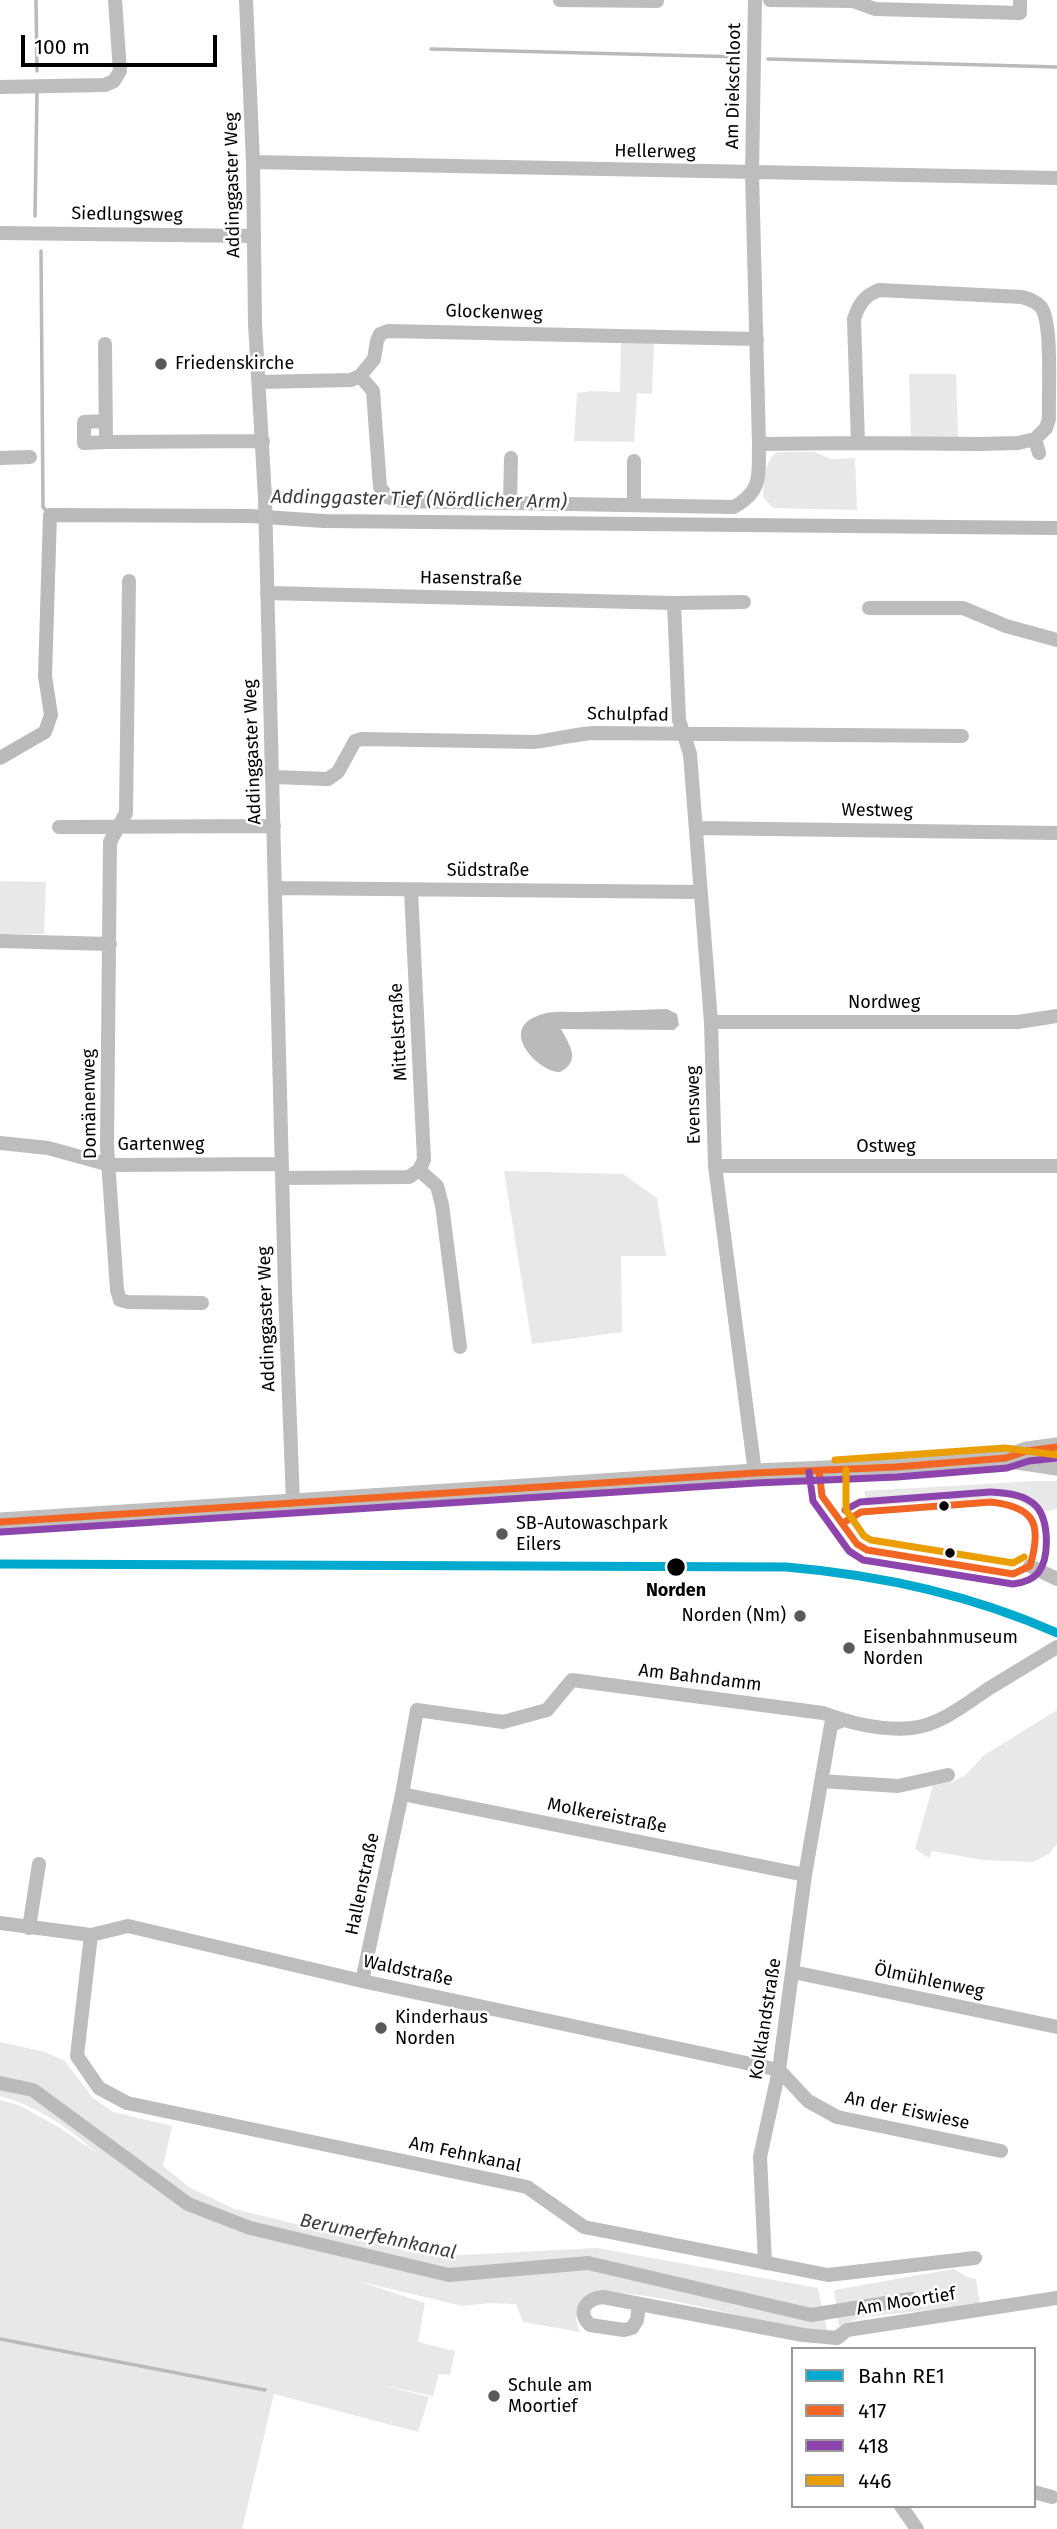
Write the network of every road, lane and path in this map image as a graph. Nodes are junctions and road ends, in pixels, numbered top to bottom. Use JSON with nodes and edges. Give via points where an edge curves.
{"nodes":[{"id":1,"x":115,"y":0,"type":"edge"},
{"id":2,"x":246,"y":0,"type":"edge"},
{"id":3,"x":560,"y":0,"type":"edge"},
{"id":4,"x":657,"y":0,"type":"edge"},
{"id":5,"x":671,"y":0,"type":"edge"},
{"id":6,"x":755,"y":0,"type":"edge"},
{"id":7,"x":770,"y":0,"type":"edge"},
{"id":8,"x":1020,"y":0,"type":"edge"},
{"id":9,"x":853,"y":1,"type":"edge"},
{"id":10,"x":0,"y":87,"type":"edge"},
{"id":11,"x":253,"y":162,"type":"junction"},
{"id":12,"x":752,"y":173,"type":"junction"},
{"id":13,"x":1057,"y":178,"type":"edge"},
{"id":14,"x":0,"y":233,"type":"edge"},
{"id":15,"x":253,"y":236,"type":"junction"},
{"id":16,"x":757,"y":340,"type":"junction"},
{"id":17,"x":106,"y":344,"type":"dead end"},
{"id":18,"x":360,"y":376,"type":"junction"},
{"id":19,"x":259,"y":382,"type":"junction"},
{"id":20,"x":106,"y":421,"type":"junction"},
{"id":21,"x":262,"y":441,"type":"junction"},
{"id":22,"x":106,"y":442,"type":"junction"},
{"id":23,"x":858,"y":443,"type":"junction"},
{"id":24,"x":759,"y":444,"type":"junction"},
{"id":25,"x":30,"y":457,"type":"dead end"},
{"id":26,"x":0,"y":458,"type":"edge"},
{"id":27,"x":511,"y":458,"type":"dead end"},
{"id":28,"x":634,"y":461,"type":"dead end"},
{"id":29,"x":510,"y":503,"type":"junction"},
{"id":30,"x":634,"y":505,"type":"junction"},
{"id":31,"x":129,"y":581,"type":"dead end"},
{"id":32,"x":267,"y":593,"type":"junction"},
{"id":33,"x":744,"y":602,"type":"dead end"},
{"id":34,"x":674,"y":603,"type":"junction"},
{"id":35,"x":869,"y":608,"type":"dead end"},
{"id":36,"x":1057,"y":640,"type":"edge"},
{"id":37,"x":683,"y":735,"type":"junction"},
{"id":38,"x":961,"y":736,"type":"dead end"},
{"id":39,"x":273,"y":777,"type":"junction"},
{"id":40,"x":274,"y":826,"type":"junction"},
{"id":41,"x":59,"y":827,"type":"dead end"},
{"id":42,"x":117,"y":828,"type":"junction"},
{"id":43,"x":696,"y":828,"type":"junction"},
{"id":44,"x":1057,"y":833,"type":"edge"},
{"id":45,"x":275,"y":888,"type":"junction"},
{"id":46,"x":411,"y":890,"type":"junction"},
{"id":47,"x":700,"y":892,"type":"junction"},
{"id":48,"x":0,"y":941,"type":"edge"},
{"id":49,"x":110,"y":944,"type":"junction"},
{"id":50,"x":1057,"y":1016,"type":"edge"},
{"id":51,"x":711,"y":1022,"type":"junction"},
{"id":52,"x":0,"y":1143,"type":"edge"},
{"id":53,"x":110,"y":1165,"type":"junction"},
{"id":54,"x":715,"y":1166,"type":"junction"},
{"id":55,"x":1057,"y":1166,"type":"edge"},
{"id":56,"x":419,"y":1170,"type":"junction"},
{"id":57,"x":282,"y":1171,"type":"junction"},
{"id":58,"x":202,"y":1303,"type":"dead end"},
{"id":59,"x":460,"y":1347,"type":"dead end"},
{"id":60,"x":1057,"y":1447,"type":"edge"},
{"id":61,"x":1006,"y":1458,"type":"junction"},
{"id":62,"x":1057,"y":1466,"type":"edge"},
{"id":63,"x":755,"y":1473,"type":"junction"},
{"id":64,"x":293,"y":1503,"type":"junction"},
{"id":65,"x":0,"y":1522,"type":"edge"},
{"id":66,"x":1030,"y":1566,"type":"dead end"},
{"id":67,"x":1057,"y":1579,"type":"edge"},
{"id":68,"x":1057,"y":1647,"type":"edge"},
{"id":69,"x":843,"y":1720,"type":"junction"},
{"id":70,"x":948,"y":1775,"type":"dead end"},
{"id":71,"x":821,"y":1781,"type":"junction"},
{"id":72,"x":402,"y":1794,"type":"junction"},
{"id":73,"x":39,"y":1864,"type":"dead end"},
{"id":74,"x":805,"y":1875,"type":"junction"},
{"id":75,"x":0,"y":1923,"type":"edge"},
{"id":76,"x":29,"y":1928,"type":"junction"},
{"id":77,"x":91,"y":1935,"type":"junction"},
{"id":78,"x":793,"y":1972,"type":"junction"},
{"id":79,"x":362,"y":1981,"type":"junction"},
{"id":80,"x":1057,"y":2027,"type":"edge"},
{"id":81,"x":779,"y":2070,"type":"junction"},
{"id":82,"x":1001,"y":2151,"type":"dead end"},
{"id":83,"x":975,"y":2258,"type":"dead end"},
{"id":84,"x":765,"y":2263,"type":"junction"},
{"id":85,"x":1057,"y":2298,"type":"edge"},
{"id":86,"x":639,"y":2304,"type":"dead end"},
{"id":87,"x":836,"y":2343,"type":"edge"},
{"id":88,"x":1036,"y":2493,"type":"edge"},
{"id":89,"x":1052,"y":2497,"type":"dead end"},
{"id":90,"x":902,"y":2508,"type":"edge"},
{"id":91,"x":917,"y":2529,"type":"edge"}],
"edges":[{"from":1,"to":10,"type":"street","via":[[120,71],[114,81],[105,85]]},
{"from":2,"to":11,"type":"street","name":"Addinggaster Weg"},
{"from":3,"to":4,"type":"street"},
{"from":4,"to":5,"type":"street"},
{"from":6,"to":12,"type":"street","name":"Am Diekschloot"},
{"from":7,"to":9,"type":"street"},
{"from":8,"to":9,"type":"street","via":[[1020,13],[875,9]]},
{"from":11,"to":12,"type":"street","name":"Hellerweg"},
{"from":11,"to":15,"type":"street","name":"Addinggaster Weg"},
{"from":12,"to":13,"type":"street","name":"Hellerweg"},
{"from":12,"to":16,"type":"street"},
{"from":14,"to":15,"type":"street","name":"Siedlungsweg"},
{"from":15,"to":19,"type":"street","name":"Addinggaster Weg"},
{"from":16,"to":18,"type":"street","name":"Glockenweg","via":[[388,331],[380,334],[374,359]]},
{"from":16,"to":24,"type":"street"},
{"from":17,"to":20,"type":"street"},
{"from":18,"to":19,"type":"street"},
{"from":18,"to":29,"type":"street","via":[[373,391],[380,488],[387,497]]},
{"from":19,"to":21,"type":"street","name":"Addinggaster Weg"},
{"from":20,"to":22,"type":"street"},
{"from":20,"to":22,"type":"street","via":[[84,422],[84,443]]},
{"from":21,"to":22,"type":"street"},
{"from":21,"to":32,"type":"street","name":"Addinggaster Weg"},
{"from":23,"to":23,"type":"street","via":[[854,318],[868,295],[879,290],[1022,297],[1041,307],[1048,325],[1049,419],[1037,446]]},
{"from":23,"to":24,"type":"street"},
{"from":24,"to":30,"type":"street","via":[[758,484],[748,499],[734,507]]},
{"from":25,"to":26,"type":"street"},
{"from":27,"to":29,"type":"street"},
{"from":28,"to":30,"type":"street"},
{"from":29,"to":30,"type":"street"},
{"from":31,"to":42,"type":"street","name":"Domänenweg","via":[[126,813]]},
{"from":32,"to":34,"type":"street","name":"Hasenstraße"},
{"from":32,"to":39,"type":"street","name":"Addinggaster Weg"},
{"from":33,"to":34,"type":"street","name":"Hasenstraße"},
{"from":34,"to":37,"type":"street"},
{"from":35,"to":36,"type":"street","via":[[963,608]]},
{"from":37,"to":38,"type":"street","name":"Schulpfad"},
{"from":37,"to":39,"type":"street","name":"Schulpfad","via":[[572,734],[534,742],[362,739],[355,741],[338,772],[328,779]]},
{"from":37,"to":43,"type":"street","name":"Evensweg","via":[[690,754]]},
{"from":39,"to":40,"type":"street","name":"Addinggaster Weg"},
{"from":40,"to":42,"type":"street"},
{"from":40,"to":45,"type":"street","name":"Addinggaster Weg"},
{"from":41,"to":42,"type":"street"},
{"from":42,"to":49,"type":"street","name":"Domänenweg","via":[[110,842]]},
{"from":43,"to":44,"type":"street","name":"Westweg"},
{"from":43,"to":47,"type":"street","name":"Evensweg"},
{"from":45,"to":46,"type":"street","name":"Südstraße"},
{"from":45,"to":57,"type":"street","name":"Addinggaster Weg"},
{"from":46,"to":47,"type":"street","name":"Südstraße"},
{"from":46,"to":56,"type":"street","name":"Mittelstraße","via":[[424,1160]]},
{"from":47,"to":51,"type":"street","name":"Evensweg"},
{"from":48,"to":49,"type":"street"},
{"from":49,"to":53,"type":"street","name":"Domänenweg"},
{"from":50,"to":51,"type":"street","name":"Nordweg","via":[[1018,1022]]},
{"from":51,"to":54,"type":"street","name":"Evensweg"},
{"from":52,"to":53,"type":"street","name":"Gartenweg","via":[[34,1146]]},
{"from":53,"to":57,"type":"street","name":"Gartenweg"},
{"from":53,"to":58,"type":"street","name":"Domänenweg","via":[[120,1300]]},
{"from":54,"to":55,"type":"street","name":"Ostweg"},
{"from":54,"to":63,"type":"street","name":"Evensweg"},
{"from":56,"to":57,"type":"street","via":[[409,1177]]},
{"from":56,"to":59,"type":"street","via":[[437,1186],[442,1205]]},
{"from":57,"to":64,"type":"street","name":"Addinggaster Weg"},
{"from":60,"to":61,"type":"main road"},
{"from":61,"to":62,"type":"main road"},
{"from":61,"to":63,"type":"main road"},
{"from":63,"to":64,"type":"main road"},
{"from":64,"to":65,"type":"main road"},
{"from":66,"to":67,"type":"street"},
{"from":68,"to":69,"type":"street","name":"Am Bahndamm","via":[[937,1720],[914,1728]]},
{"from":69,"to":71,"type":"street","name":"Kolklandstraße","via":[[831,1725]]},
{"from":69,"to":72,"type":"street","name":"Am Bahndamm","via":[[823,1713],[572,1680],[547,1710],[503,1722],[417,1710]]},
{"from":70,"to":71,"type":"street","via":[[898,1786]]},
{"from":71,"to":74,"type":"street","name":"Kolklandstraße"},
{"from":72,"to":74,"type":"street","name":"Molkereistraße"},
{"from":72,"to":79,"type":"street","name":"Hallenstraße"},
{"from":73,"to":76,"type":"street"},
{"from":74,"to":78,"type":"street","name":"Kolklandstraße"},
{"from":75,"to":76,"type":"street","name":"Waldstraße"},
{"from":76,"to":77,"type":"street","name":"Waldstraße"},
{"from":77,"to":79,"type":"street","name":"Waldstraße","via":[[128,1926]]},
{"from":77,"to":84,"type":"street","name":"Am Fehnkanal","via":[[77,2056],[99,2088],[127,2104],[527,2187],[584,2227]]},
{"from":78,"to":80,"type":"street","name":"Ölmühlenweg"},
{"from":78,"to":81,"type":"street","name":"Kolklandstraße"},
{"from":79,"to":81,"type":"street","name":"Waldstraße"},
{"from":81,"to":82,"type":"street","name":"An der Eiswiese","via":[[808,2101],[837,2117]]},
{"from":81,"to":84,"type":"street","name":"Kolklandstraße","via":[[760,2157]]},
{"from":83,"to":84,"type":"street","name":"Am Fehnkanal","via":[[828,2275]]},
{"from":85,"to":87,"type":"street","name":"Am Moortief","via":[[847,2330]]},
{"from":86,"to":87,"type":"street","name":"Am Moortief"},
{"from":88,"to":89,"type":"street"},
{"from":90,"to":91,"type":"street"}]}
